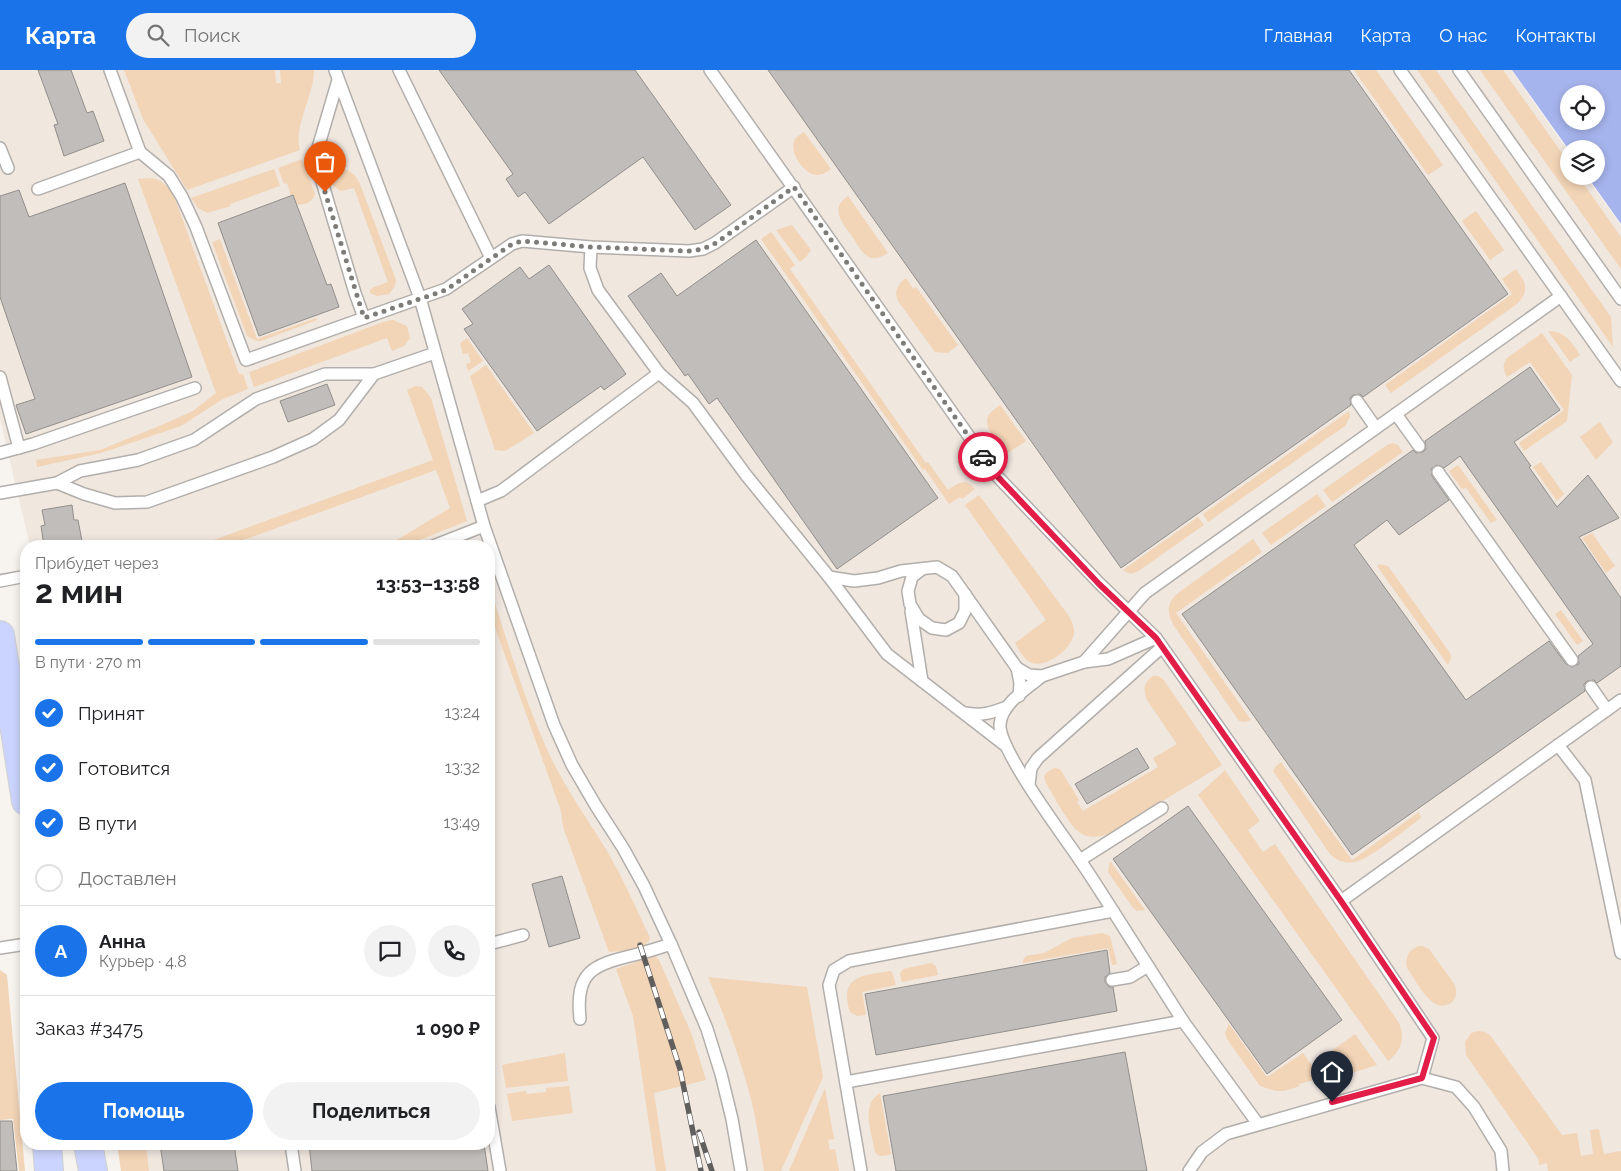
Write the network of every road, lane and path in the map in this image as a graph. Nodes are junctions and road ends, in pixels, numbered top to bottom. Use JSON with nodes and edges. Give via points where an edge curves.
{"nodes":[{"id":1,"x":110,"y":70,"type":"edge"},
{"id":2,"x":399,"y":70,"type":"edge"},
{"id":3,"x":710,"y":70,"type":"edge"},
{"id":4,"x":1400,"y":70,"type":"edge"},
{"id":5,"x":1459,"y":70,"type":"edge"},
{"id":6,"x":336,"y":75,"type":"edge"},
{"id":7,"x":0,"y":148,"type":"edge"},
{"id":8,"x":140,"y":152,"type":"junction"},
{"id":9,"x":8,"y":168,"type":"dead end"},
{"id":10,"x":794,"y":187,"type":"junction"},
{"id":11,"x":38,"y":189,"type":"dead end"},
{"id":12,"x":591,"y":247,"type":"junction"},
{"id":13,"x":491,"y":258,"type":"junction"},
{"id":14,"x":1561,"y":296,"type":"junction"},
{"id":15,"x":420,"y":298,"type":"junction"},
{"id":16,"x":1621,"y":299,"type":"edge"},
{"id":17,"x":364,"y":318,"type":"junction"},
{"id":18,"x":435,"y":353,"type":"junction"},
{"id":19,"x":658,"y":373,"type":"junction"},
{"id":20,"x":374,"y":374,"type":"junction"},
{"id":21,"x":0,"y":377,"type":"edge"},
{"id":22,"x":1621,"y":381,"type":"edge"},
{"id":23,"x":195,"y":388,"type":"dead end"},
{"id":24,"x":1357,"y":401,"type":"dead end"},
{"id":25,"x":1396,"y":414,"type":"junction"},
{"id":26,"x":1376,"y":428,"type":"junction"},
{"id":27,"x":1418,"y":446,"type":"dead end"},
{"id":28,"x":19,"y":448,"type":"junction"},
{"id":29,"x":0,"y":453,"type":"edge"},
{"id":30,"x":1438,"y":472,"type":"dead end"},
{"id":31,"x":57,"y":483,"type":"junction"},
{"id":32,"x":0,"y":493,"type":"edge"},
{"id":33,"x":477,"y":501,"type":"junction"},
{"id":34,"x":484,"y":526,"type":"junction"},
{"id":35,"x":448,"y":540,"type":"edge"},
{"id":36,"x":489,"y":540,"type":"edge"},
{"id":37,"x":495,"y":557,"type":"edge"},
{"id":38,"x":921,"y":570,"type":"junction"},
{"id":39,"x":20,"y":577,"type":"edge"},
{"id":40,"x":829,"y":577,"type":"junction"},
{"id":41,"x":0,"y":581,"type":"edge"},
{"id":42,"x":965,"y":594,"type":"junction"},
{"id":43,"x":910,"y":604,"type":"junction"},
{"id":44,"x":1129,"y":612,"type":"junction"},
{"id":45,"x":0,"y":635,"type":"edge"},
{"id":46,"x":1159,"y":642,"type":"junction"},
{"id":47,"x":1572,"y":660,"type":"dead end"},
{"id":48,"x":1084,"y":662,"type":"junction"},
{"id":49,"x":1017,"y":668,"type":"junction"},
{"id":50,"x":1042,"y":676,"type":"junction"},
{"id":51,"x":922,"y":681,"type":"junction"},
{"id":52,"x":1591,"y":687,"type":"dead end"},
{"id":53,"x":1019,"y":696,"type":"junction"},
{"id":54,"x":1621,"y":700,"type":"edge"},
{"id":55,"x":1007,"y":707,"type":"junction"},
{"id":56,"x":1607,"y":710,"type":"junction"},
{"id":57,"x":963,"y":712,"type":"junction"},
{"id":58,"x":1558,"y":745,"type":"junction"},
{"id":59,"x":1006,"y":746,"type":"junction"},
{"id":60,"x":20,"y":772,"type":"edge"},
{"id":61,"x":1029,"y":784,"type":"junction"},
{"id":62,"x":1162,"y":808,"type":"dead end"},
{"id":63,"x":1080,"y":860,"type":"junction"},
{"id":64,"x":1341,"y":901,"type":"junction"},
{"id":65,"x":1113,"y":911,"type":"junction"},
{"id":66,"x":523,"y":935,"type":"dead end"},
{"id":67,"x":495,"y":942,"type":"edge"},
{"id":68,"x":671,"y":944,"type":"junction"},
{"id":69,"x":20,"y":945,"type":"edge"},
{"id":70,"x":0,"y":948,"type":"edge"},
{"id":71,"x":1621,"y":953,"type":"edge"},
{"id":72,"x":1148,"y":966,"type":"junction"},
{"id":73,"x":1112,"y":980,"type":"dead end"},
{"id":74,"x":580,"y":1019,"type":"dead end"},
{"id":75,"x":1183,"y":1021,"type":"junction"},
{"id":76,"x":1422,"y":1078,"type":"junction"},
{"id":77,"x":846,"y":1082,"type":"junction"},
{"id":78,"x":1258,"y":1124,"type":"junction"},
{"id":79,"x":495,"y":1142,"type":"edge"},
{"id":80,"x":47,"y":1150,"type":"edge"},
{"id":81,"x":89,"y":1150,"type":"edge"},
{"id":82,"x":292,"y":1150,"type":"edge"},
{"id":83,"x":49,"y":1171,"type":"edge"},
{"id":84,"x":93,"y":1171,"type":"edge"},
{"id":85,"x":296,"y":1171,"type":"edge"},
{"id":86,"x":500,"y":1171,"type":"edge"},
{"id":87,"x":741,"y":1171,"type":"edge"},
{"id":88,"x":861,"y":1171,"type":"edge"},
{"id":89,"x":1189,"y":1171,"type":"edge"},
{"id":90,"x":1503,"y":1171,"type":"edge"}],
"edges":[{"from":1,"to":8,"type":"lane"},
{"from":2,"to":13,"type":"lane"},
{"from":3,"to":10,"type":"lane"},
{"from":4,"to":14,"type":"lane"},
{"from":5,"to":16,"type":"lane"},
{"from":6,"to":15,"type":"lane"},
{"from":6,"to":17,"type":"lane","via":[[315,158]]},
{"from":7,"to":9,"type":"lane"},
{"from":8,"to":11,"type":"lane"},
{"from":8,"to":17,"type":"lane","via":[[169,176],[182,197],[246,360]]},
{"from":10,"to":12,"type":"lane","via":[[703,249]]},
{"from":10,"to":44,"type":"lane","via":[[997,476]]},
{"from":12,"to":13,"type":"lane","via":[[522,241]]},
{"from":12,"to":19,"type":"lane","via":[[590,268],[598,290]]},
{"from":13,"to":15,"type":"lane","via":[[446,290]]},
{"from":14,"to":22,"type":"lane"},
{"from":14,"to":25,"type":"lane"},
{"from":15,"to":17,"type":"lane"},
{"from":15,"to":18,"type":"lane"},
{"from":18,"to":20,"type":"lane"},
{"from":18,"to":33,"type":"lane"},
{"from":19,"to":33,"type":"lane","via":[[501,491]]},
{"from":19,"to":40,"type":"lane","via":[[693,403],[746,475]]},
{"from":20,"to":31,"type":"lane","via":[[325,374],[256,399],[194,440],[138,460],[80,471]]},
{"from":20,"to":31,"type":"lane","via":[[339,420],[313,439],[273,457],[147,502],[115,503]]},
{"from":21,"to":28,"type":"lane"},
{"from":23,"to":28,"type":"lane"},
{"from":24,"to":26,"type":"lane"},
{"from":25,"to":26,"type":"lane"},
{"from":25,"to":27,"type":"lane"},
{"from":26,"to":44,"type":"lane","via":[[1145,593]]},
{"from":28,"to":29,"type":"lane"},
{"from":30,"to":47,"type":"lane"},
{"from":31,"to":32,"type":"lane"},
{"from":33,"to":34,"type":"lane"},
{"from":34,"to":35,"type":"lane"},
{"from":34,"to":36,"type":"lane"},
{"from":37,"to":68,"type":"lane","via":[[554,725],[572,765],[623,848]]},
{"from":38,"to":40,"type":"lane","via":[[854,581]]},
{"from":38,"to":42,"type":"lane","via":[[936,568],[952,576]]},
{"from":38,"to":43,"type":"lane","via":[[912,577],[908,591]]},
{"from":39,"to":41,"type":"lane"},
{"from":40,"to":51,"type":"lane","via":[[887,654]]},
{"from":42,"to":43,"type":"lane","via":[[965,611],[959,623],[946,630],[932,628],[919,619]]},
{"from":42,"to":49,"type":"lane"},
{"from":43,"to":51,"type":"lane"},
{"from":44,"to":46,"type":"lane"},
{"from":44,"to":48,"type":"lane"},
{"from":45,"to":60,"type":"main road"},
{"from":46,"to":48,"type":"lane","via":[[1108,659]]},
{"from":46,"to":61,"type":"lane","via":[[1038,758],[1031,768]]},
{"from":46,"to":64,"type":"lane"},
{"from":48,"to":50,"type":"lane"},
{"from":49,"to":50,"type":"lane","via":[[1030,675]]},
{"from":49,"to":53,"type":"lane"},
{"from":50,"to":53,"type":"lane"},
{"from":51,"to":57,"type":"lane"},
{"from":52,"to":56,"type":"lane"},
{"from":53,"to":55,"type":"lane"},
{"from":54,"to":56,"type":"lane"},
{"from":55,"to":57,"type":"lane","via":[[978,715]]},
{"from":55,"to":59,"type":"lane","via":[[1000,725]]},
{"from":56,"to":58,"type":"lane"},
{"from":57,"to":59,"type":"lane"},
{"from":58,"to":64,"type":"lane"},
{"from":58,"to":71,"type":"lane","via":[[1585,780]]},
{"from":59,"to":61,"type":"lane"},
{"from":61,"to":63,"type":"lane"},
{"from":62,"to":63,"type":"lane"},
{"from":63,"to":65,"type":"lane"},
{"from":64,"to":76,"type":"lane","via":[[1434,1038]]},
{"from":65,"to":72,"type":"lane"},
{"from":65,"to":77,"type":"lane","via":[[849,961],[834,970],[829,985]]},
{"from":66,"to":67,"type":"lane"},
{"from":68,"to":74,"type":"lane","via":[[612,961],[590,972],[580,988]]},
{"from":68,"to":87,"type":"lane","via":[[721,1074]]},
{"from":69,"to":70,"type":"lane"},
{"from":72,"to":73,"type":"lane","via":[[1130,976]]},
{"from":72,"to":75,"type":"lane"},
{"from":75,"to":77,"type":"lane"},
{"from":75,"to":78,"type":"lane"},
{"from":76,"to":78,"type":"lane"},
{"from":76,"to":90,"type":"lane","via":[[1456,1087],[1474,1107],[1501,1151]]},
{"from":77,"to":88,"type":"lane"},
{"from":78,"to":89,"type":"lane","via":[[1226,1134],[1202,1152]]},
{"from":79,"to":86,"type":"lane"},
{"from":80,"to":83,"type":"main road"},
{"from":81,"to":84,"type":"main road"},
{"from":82,"to":85,"type":"lane"}]}
